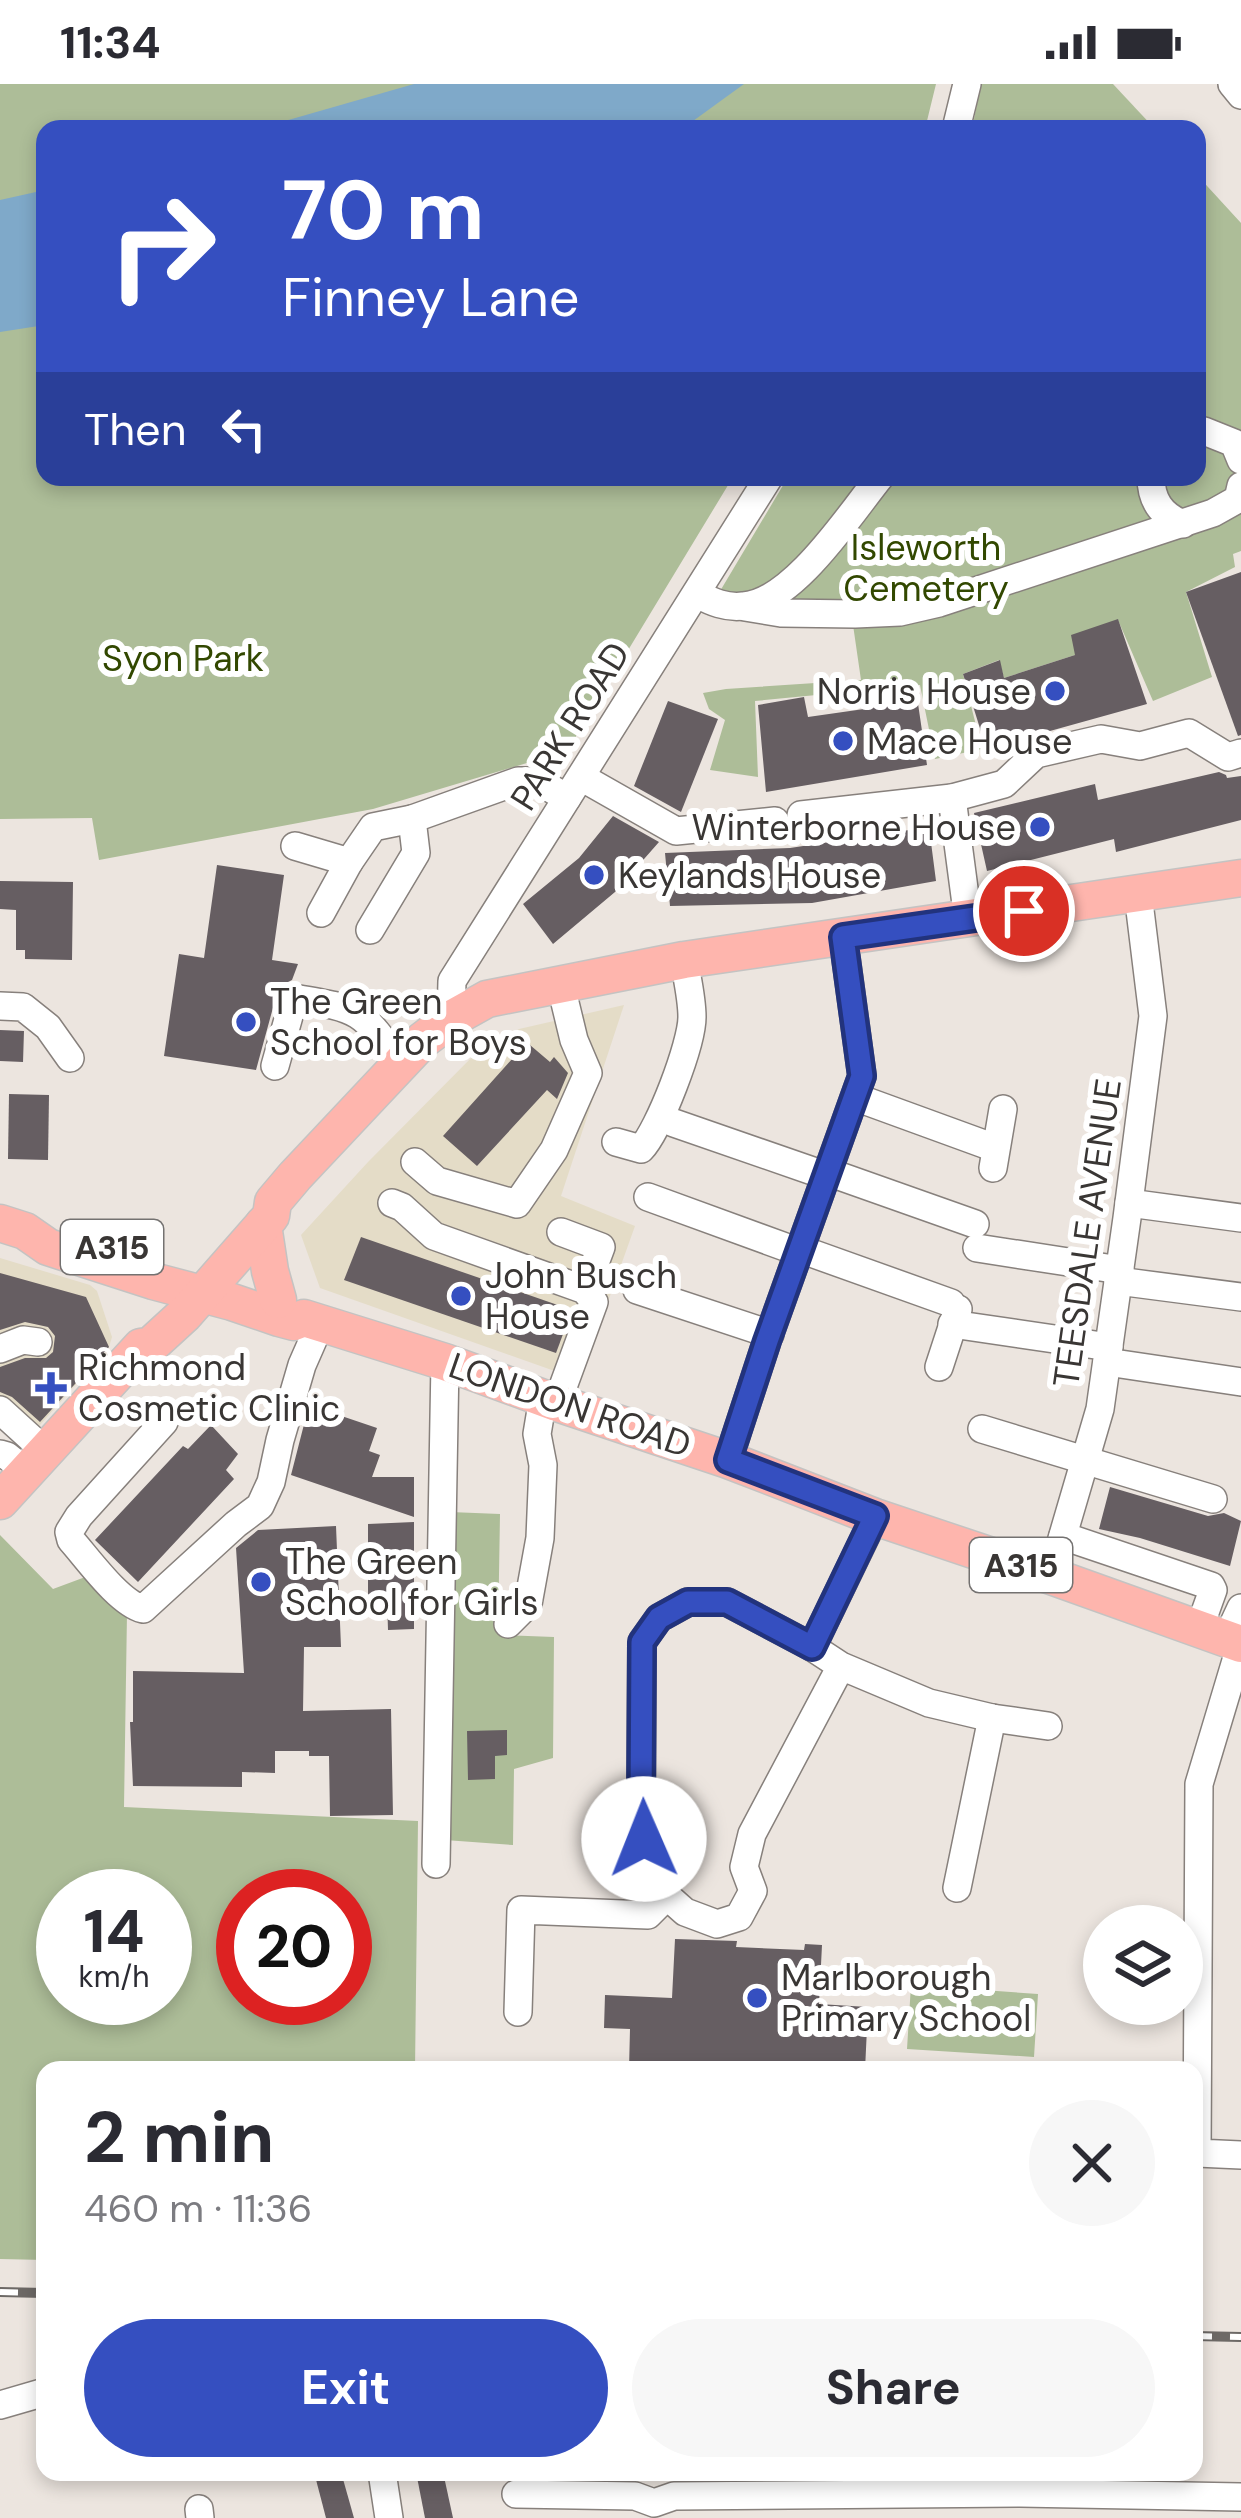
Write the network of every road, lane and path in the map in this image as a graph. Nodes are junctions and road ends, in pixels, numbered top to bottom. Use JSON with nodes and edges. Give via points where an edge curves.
{"nodes":[{"id":1,"x":967,"y":84,"type":"edge"},
{"id":2,"x":1232,"y":84,"type":"edge"},
{"id":3,"x":1241,"y":95,"type":"edge"},
{"id":4,"x":958,"y":120,"type":"edge"},
{"id":5,"x":1206,"y":431,"type":"edge"},
{"id":6,"x":1241,"y":460,"type":"edge"},
{"id":7,"x":763,"y":486,"type":"edge"},
{"id":8,"x":873,"y":486,"type":"edge"},
{"id":9,"x":1152,"y":486,"type":"edge"},
{"id":10,"x":1241,"y":486,"type":"edge"},
{"id":11,"x":1183,"y":524,"type":"junction"},
{"id":12,"x":697,"y":594,"type":"junction"},
{"id":13,"x":745,"y":607,"type":"junction"},
{"id":14,"x":1241,"y":753,"type":"edge"},
{"id":15,"x":574,"y":788,"type":"junction"},
{"id":16,"x":952,"y":798,"type":"junction"},
{"id":17,"x":412,"y":819,"type":"junction"},
{"id":18,"x":295,"y":846,"type":"dead end"},
{"id":19,"x":350,"y":862,"type":"junction"},
{"id":20,"x":1241,"y":878,"type":"edge"},
{"id":21,"x":1138,"y":894,"type":"junction"},
{"id":22,"x":321,"y":913,"type":"dead end"},
{"id":23,"x":968,"y":919,"type":"junction"},
{"id":24,"x":370,"y":930,"type":"dead end"},
{"id":25,"x":843,"y":937,"type":"junction"},
{"id":26,"x":684,"y":960,"type":"junction"},
{"id":27,"x":560,"y":982,"type":"junction"},
{"id":28,"x":0,"y":1006,"type":"edge"},
{"id":29,"x":451,"y":1019,"type":"junction"},
{"id":30,"x":70,"y":1058,"type":"dead end"},
{"id":31,"x":400,"y":1065,"type":"junction"},
{"id":32,"x":275,"y":1066,"type":"dead end"},
{"id":33,"x":855,"y":1097,"type":"junction"},
{"id":34,"x":1003,"y":1109,"type":"dead end"},
{"id":35,"x":674,"y":1123,"type":"dead end"},
{"id":36,"x":616,"y":1142,"type":"dead end"},
{"id":37,"x":415,"y":1162,"type":"dead end"},
{"id":38,"x":828,"y":1174,"type":"junction"},
{"id":39,"x":648,"y":1196,"type":"dead end"},
{"id":40,"x":392,"y":1203,"type":"dead end"},
{"id":41,"x":1129,"y":1203,"type":"junction"},
{"id":42,"x":268,"y":1214,"type":"junction"},
{"id":43,"x":1241,"y":1218,"type":"edge"},
{"id":44,"x":12,"y":1227,"type":"edge"},
{"id":45,"x":561,"y":1232,"type":"dead end"},
{"id":46,"x":800,"y":1251,"type":"junction"},
{"id":47,"x":1119,"y":1275,"type":"junction"},
{"id":48,"x":962,"y":1281,"type":"junction"},
{"id":49,"x":200,"y":1284,"type":"junction"},
{"id":50,"x":585,"y":1290,"type":"junction"},
{"id":51,"x":638,"y":1290,"type":"dead end"},
{"id":52,"x":1241,"y":1298,"type":"edge"},
{"id":53,"x":295,"y":1315,"type":"junction"},
{"id":54,"x":770,"y":1334,"type":"junction"},
{"id":55,"x":152,"y":1341,"type":"junction"},
{"id":56,"x":38,"y":1342,"type":"dead end"},
{"id":57,"x":0,"y":1349,"type":"edge"},
{"id":58,"x":1108,"y":1355,"type":"junction"},
{"id":59,"x":445,"y":1362,"type":"junction"},
{"id":60,"x":939,"y":1367,"type":"dead end"},
{"id":61,"x":1241,"y":1382,"type":"edge"},
{"id":62,"x":550,"y":1400,"type":"junction"},
{"id":63,"x":0,"y":1410,"type":"edge"},
{"id":64,"x":164,"y":1422,"type":"dead end"},
{"id":65,"x":982,"y":1429,"type":"dead end"},
{"id":66,"x":24,"y":1459,"type":"edge"},
{"id":67,"x":1087,"y":1459,"type":"junction"},
{"id":68,"x":728,"y":1460,"type":"junction"},
{"id":69,"x":1214,"y":1499,"type":"dead end"},
{"id":70,"x":0,"y":1501,"type":"edge"},
{"id":71,"x":875,"y":1516,"type":"junction"},
{"id":72,"x":1064,"y":1537,"type":"junction"},
{"id":73,"x":1051,"y":1576,"type":"junction"},
{"id":74,"x":508,"y":1624,"type":"dead end"},
{"id":75,"x":1230,"y":1633,"type":"edge"},
{"id":76,"x":812,"y":1647,"type":"junction"},
{"id":77,"x":841,"y":1666,"type":"junction"},
{"id":78,"x":992,"y":1718,"type":"junction"},
{"id":79,"x":1048,"y":1726,"type":"dead end"},
{"id":80,"x":436,"y":1864,"type":"dead end"},
{"id":81,"x":957,"y":1888,"type":"dead end"},
{"id":82,"x":667,"y":1897,"type":"junction"},
{"id":83,"x":518,"y":2012,"type":"dead end"},
{"id":84,"x":1196,"y":2061,"type":"edge"},
{"id":85,"x":1203,"y":2153,"type":"edge"},
{"id":86,"x":1241,"y":2155,"type":"edge"},
{"id":87,"x":36,"y":2395,"type":"edge"},
{"id":88,"x":0,"y":2405,"type":"edge"},
{"id":89,"x":383,"y":2481,"type":"edge"},
{"id":90,"x":517,"y":2494,"type":"dead end"},
{"id":91,"x":1241,"y":2497,"type":"edge"},
{"id":92,"x":1020,"y":2505,"type":"edge"},
{"id":93,"x":650,"y":2510,"type":"edge"},
{"id":94,"x":389,"y":2518,"type":"edge"}],
"edges":[{"from":1,"to":4,"type":"street"},
{"from":2,"to":3,"type":"street"},
{"from":5,"to":6,"type":"street","via":[[1234,443]]},
{"from":7,"to":12,"type":"street","name":"PARK ROAD"},
{"from":8,"to":13,"type":"street","via":[[801,572]]},
{"from":9,"to":11,"type":"street","via":[[1155,503]]},
{"from":10,"to":11,"type":"street","via":[[1238,499]]},
{"from":11,"to":13,"type":"street","via":[[901,612]]},
{"from":12,"to":13,"type":"street"},
{"from":12,"to":15,"type":"street","name":"PARK ROAD"},
{"from":14,"to":16,"type":"street","via":[[1228,757],[1190,733],[1140,746],[1101,739],[1036,754],[1004,784]]},
{"from":15,"to":16,"type":"street","via":[[676,831]]},
{"from":15,"to":17,"type":"street","via":[[518,781]]},
{"from":15,"to":29,"type":"street","name":"PARK ROAD","via":[[452,981]]},
{"from":16,"to":23,"type":"street"},
{"from":17,"to":19,"type":"street","via":[[373,827]]},
{"from":17,"to":24,"type":"street","via":[[416,853]]},
{"from":18,"to":19,"type":"street"},
{"from":19,"to":22,"type":"street"},
{"from":20,"to":21,"type":"main road"},
{"from":21,"to":23,"type":"main road"},
{"from":21,"to":41,"type":"street","name":"TEESDALE AVENUE","via":[[1153,1016]]},
{"from":23,"to":25,"type":"main road"},
{"from":25,"to":26,"type":"main road"},
{"from":25,"to":33,"type":"street","via":[[862,1076]]},
{"from":26,"to":27,"type":"main road"},
{"from":26,"to":36,"type":"street","via":[[690,1036],[664,1107],[640,1149]]},
{"from":27,"to":29,"type":"main road","via":[[487,999]]},
{"from":27,"to":37,"type":"street","via":[[587,1072],[554,1150],[517,1204],[437,1181]]},
{"from":28,"to":30,"type":"street","via":[[22,1006]]},
{"from":29,"to":31,"type":"main road"},
{"from":31,"to":32,"type":"street","via":[[349,1007],[294,998]]},
{"from":31,"to":42,"type":"main road"},
{"from":33,"to":34,"type":"street","via":[[994,1158]]},
{"from":33,"to":38,"type":"street"},
{"from":35,"to":38,"type":"street"},
{"from":38,"to":46,"type":"street"},
{"from":38,"to":48,"type":"street"},
{"from":39,"to":46,"type":"street"},
{"from":40,"to":50,"type":"street","via":[[434,1236]]},
{"from":41,"to":43,"type":"street"},
{"from":41,"to":47,"type":"street","name":"TEESDALE AVENUE"},
{"from":42,"to":49,"type":"main road"},
{"from":42,"to":53,"type":"main road","via":[[267,1254]]},
{"from":44,"to":49,"type":"main road","name":"LONDON ROAD","number":"A315","via":[[48,1247]]},
{"from":45,"to":50,"type":"street","via":[[601,1247]]},
{"from":46,"to":48,"type":"street"},
{"from":46,"to":54,"type":"street"},
{"from":47,"to":48,"type":"street"},
{"from":47,"to":52,"type":"street"},
{"from":47,"to":58,"type":"street","name":"TEESDALE AVENUE"},
{"from":48,"to":58,"type":"street"},
{"from":48,"to":60,"type":"street"},
{"from":49,"to":53,"type":"main road","name":"LONDON ROAD","number":"A315"},
{"from":49,"to":55,"type":"main road"},
{"from":50,"to":62,"type":"street","via":[[594,1302]]},
{"from":51,"to":54,"type":"street"},
{"from":53,"to":55,"type":"main road"},
{"from":53,"to":59,"type":"main road","name":"LONDON ROAD","number":"A315"},
{"from":53,"to":64,"type":"street","via":[[302,1365],[260,1506],[143,1609],[116,1591],[69,1532]]},
{"from":54,"to":68,"type":"street"},
{"from":55,"to":66,"type":"main road"},
{"from":56,"to":57,"type":"street"},
{"from":58,"to":61,"type":"street"},
{"from":58,"to":67,"type":"street","name":"TEESDALE AVENUE"},
{"from":59,"to":62,"type":"main road","name":"LONDON ROAD","number":"A315"},
{"from":59,"to":80,"type":"street"},
{"from":62,"to":68,"type":"main road","name":"LONDON ROAD","number":"A315"},
{"from":62,"to":74,"type":"street","via":[[537,1434],[540,1538],[528,1604]]},
{"from":63,"to":66,"type":"street"},
{"from":65,"to":67,"type":"street"},
{"from":66,"to":70,"type":"main road"},
{"from":67,"to":69,"type":"street"},
{"from":67,"to":72,"type":"street","name":"TEESDALE AVENUE"},
{"from":68,"to":71,"type":"main road","name":"LONDON ROAD","number":"A315"},
{"from":71,"to":73,"type":"main road","name":"LONDON ROAD","number":"A315"},
{"from":71,"to":76,"type":"street"},
{"from":72,"to":73,"type":"street","name":"TEESDALE AVENUE"},
{"from":72,"to":75,"type":"street","via":[[1211,1586]]},
{"from":73,"to":75,"type":"main road","name":"LONDON ROAD","number":"A315"},
{"from":75,"to":84,"type":"street","via":[[1198,1784]]},
{"from":76,"to":77,"type":"street"},
{"from":76,"to":82,"type":"street","via":[[727,1602],[688,1602],[659,1618],[642,1642],[646,1869]]},
{"from":77,"to":78,"type":"street","via":[[929,1703]]},
{"from":77,"to":82,"type":"street","via":[[752,1834],[744,1867],[753,1891],[739,1918],[717,1924]]},
{"from":78,"to":79,"type":"street"},
{"from":78,"to":81,"type":"street"},
{"from":82,"to":83,"type":"street","via":[[648,1915],[521,1910]]},
{"from":85,"to":86,"type":"street"},
{"from":87,"to":88,"type":"street"},
{"from":89,"to":94,"type":"street"},
{"from":90,"to":93,"type":"street","via":[[635,2496]]},
{"from":91,"to":92,"type":"street"},
{"from":92,"to":93,"type":"street","via":[[674,2496]]}]}
